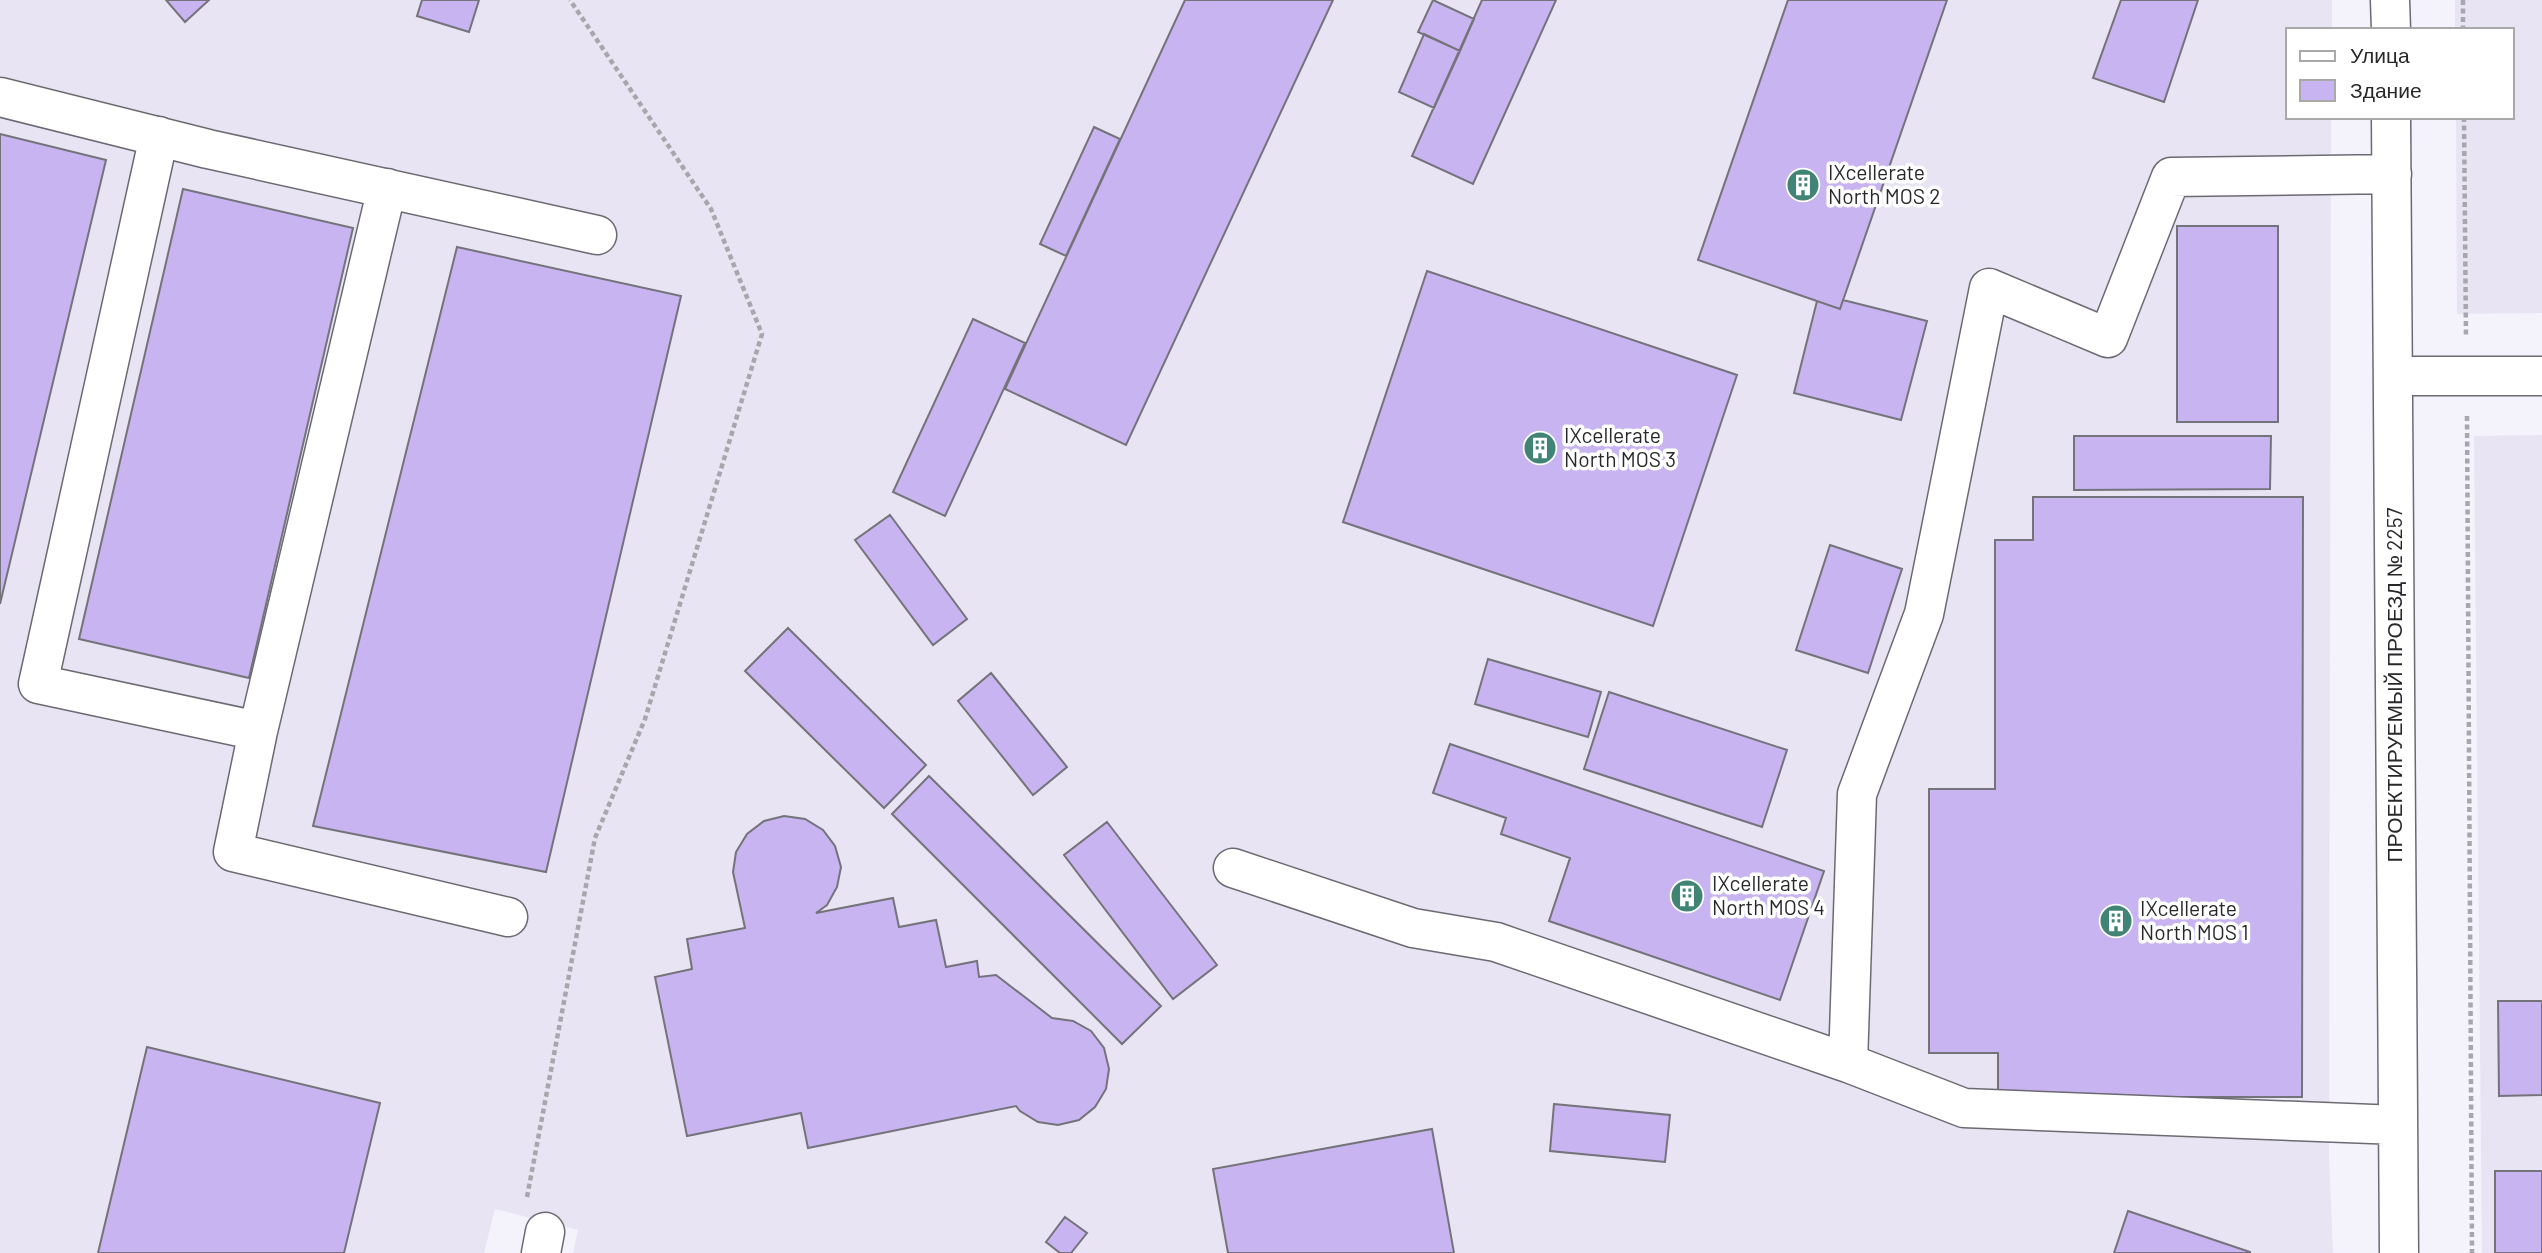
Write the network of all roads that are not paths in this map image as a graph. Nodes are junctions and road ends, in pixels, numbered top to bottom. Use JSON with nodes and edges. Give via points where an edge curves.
{"nodes":[{"id":1,"x":2390,"y":0,"type":"edge"},
{"id":2,"x":2391,"y":28,"type":"edge"},
{"id":3,"x":0,"y":97,"type":"edge"},
{"id":4,"x":2391,"y":119,"type":"edge"},
{"id":5,"x":159,"y":136,"type":"junction"},
{"id":6,"x":2392,"y":174,"type":"junction"},
{"id":7,"x":387,"y":188,"type":"junction"},
{"id":8,"x":597,"y":235,"type":"dead end"},
{"id":9,"x":2393,"y":376,"type":"junction"},
{"id":10,"x":2542,"y":376,"type":"edge"},
{"id":11,"x":258,"y":731,"type":"junction"},
{"id":12,"x":1233,"y":868,"type":"dead end"},
{"id":13,"x":508,"y":917,"type":"dead end"},
{"id":14,"x":1848,"y":1063,"type":"junction"},
{"id":15,"x":2398,"y":1125,"type":"junction"},
{"id":16,"x":2399,"y":1253,"type":"edge"}],
"edges":[{"from":1,"to":2,"type":"street"},
{"from":3,"to":5,"type":"street"},
{"from":4,"to":6,"type":"street","name":"ПРОЕКТИРУЕМЫЙ ПРОЕЗД № 2257"},
{"from":5,"to":7,"type":"street"},
{"from":5,"to":11,"type":"street","via":[[38,684]]},
{"from":6,"to":9,"type":"street","name":"ПРОЕКТИРУЕМЫЙ ПРОЕЗД № 2257"},
{"from":6,"to":14,"type":"street","via":[[2171,177],[2108,338],[1989,288],[1924,614],[1857,794]]},
{"from":7,"to":8,"type":"street"},
{"from":7,"to":11,"type":"street"},
{"from":9,"to":10,"type":"street"},
{"from":9,"to":15,"type":"street","name":"ПРОЕКТИРУЕМЫЙ ПРОЕЗД № 2257"},
{"from":11,"to":13,"type":"street","via":[[233,852]]},
{"from":12,"to":14,"type":"street","via":[[1413,928],[1496,942]]},
{"from":14,"to":15,"type":"street","via":[[1964,1108]]},
{"from":15,"to":16,"type":"street","name":"ПРОЕКТИРУЕМЫЙ ПРОЕЗД № 2257"}]}
